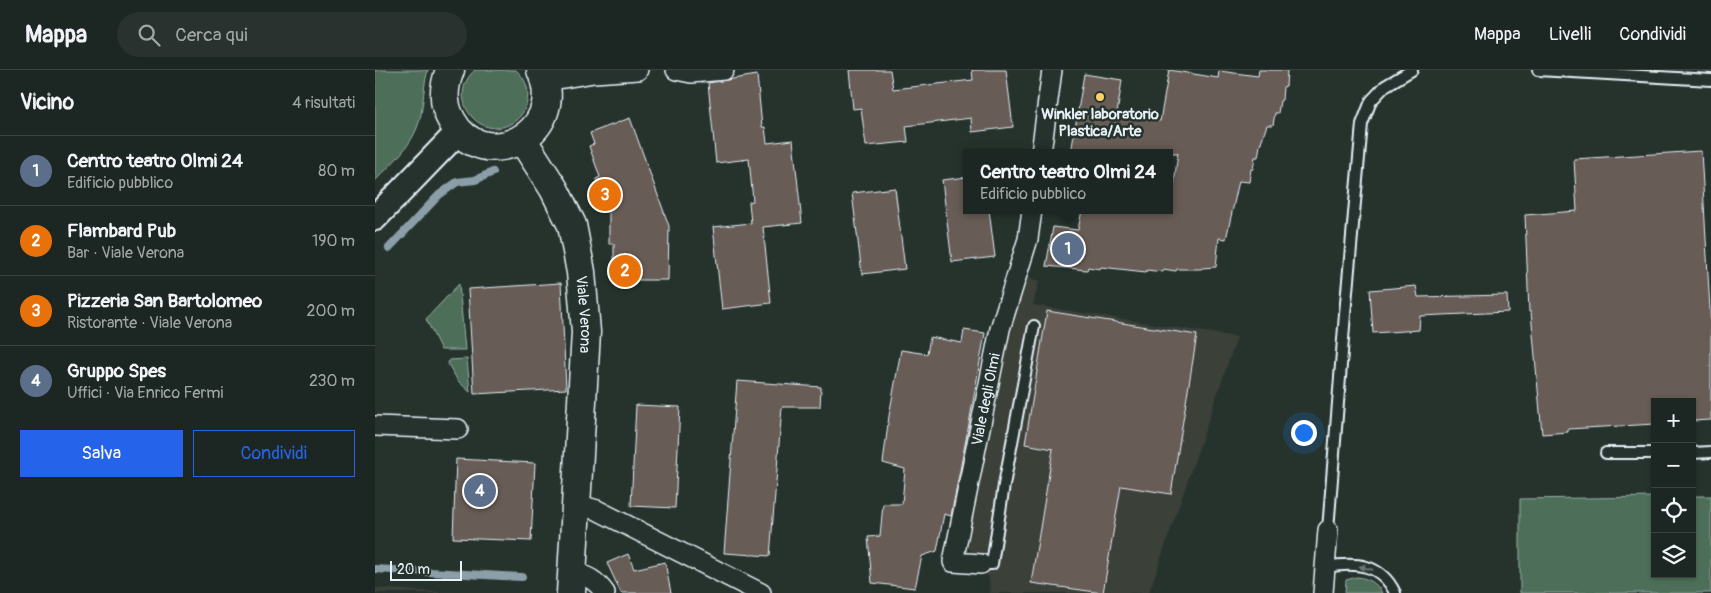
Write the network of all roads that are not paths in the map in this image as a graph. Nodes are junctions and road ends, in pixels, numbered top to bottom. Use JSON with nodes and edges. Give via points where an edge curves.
{"nodes":[{"id":1,"x":450,"y":70,"type":"edge"},
{"id":2,"x":676,"y":70,"type":"edge"},
{"id":3,"x":724,"y":70,"type":"edge"},
{"id":4,"x":1052,"y":70,"type":"edge"},
{"id":5,"x":1412,"y":70,"type":"edge"},
{"id":6,"x":1538,"y":70,"type":"edge"},
{"id":7,"x":627,"y":71,"type":"edge"},
{"id":8,"x":544,"y":75,"type":"edge"},
{"id":9,"x":1711,"y":80,"type":"edge"},
{"id":10,"x":459,"y":131,"type":"junction"},
{"id":11,"x":522,"y":139,"type":"junction"},
{"id":12,"x":1042,"y":149,"type":"edge"},
{"id":13,"x":1031,"y":214,"type":"edge"},
{"id":14,"x":375,"y":218,"type":"edge"},
{"id":15,"x":1034,"y":326,"type":"dead end"},
{"id":16,"x":375,"y":426,"type":"edge"},
{"id":17,"x":459,"y":428,"type":"dead end"},
{"id":18,"x":1711,"y":452,"type":"edge"},
{"id":19,"x":1606,"y":453,"type":"dead end"},
{"id":20,"x":1651,"y":453,"type":"edge"},
{"id":21,"x":1696,"y":453,"type":"edge"},
{"id":22,"x":576,"y":504,"type":"junction"},
{"id":23,"x":1328,"y":530,"type":"joint"},
{"id":24,"x":981,"y":564,"type":"joint"},
{"id":25,"x":1326,"y":567,"type":"junction"},
{"id":26,"x":571,"y":582,"type":"edge"},
{"id":27,"x":605,"y":593,"type":"edge"},
{"id":28,"x":761,"y":593,"type":"edge"},
{"id":29,"x":1323,"y":593,"type":"edge"},
{"id":30,"x":1395,"y":593,"type":"edge"}],
"edges":[{"from":1,"to":10,"type":"main road","via":[[444,99],[447,113]]},
{"from":2,"to":3,"type":"street","via":[[691,73]]},
{"from":4,"to":12,"type":"street"},
{"from":5,"to":23,"type":"lane","via":[[1385,86],[1371,101],[1361,124]]},
{"from":6,"to":9,"type":"lane"},
{"from":7,"to":8,"type":"street"},
{"from":8,"to":11,"type":"main road","via":[[548,95],[546,108],[533,131]]},
{"from":10,"to":11,"type":"main road","via":[[487,146],[510,144]]},
{"from":10,"to":14,"type":"street"},
{"from":11,"to":22,"type":"main road","name":"Viale Verona","via":[[554,188],[572,224],[581,272],[585,332]]},
{"from":13,"to":24,"type":"street","name":"Viale degli Olmi","via":[[1028,239],[1000,328],[953,562]]},
{"from":15,"to":24,"type":"lane","via":[[992,564]]},
{"from":16,"to":17,"type":"street"},
{"from":18,"to":21,"type":"lane"},
{"from":19,"to":20,"type":"lane"},
{"from":22,"to":26,"type":"main road","name":"Viale Verona"},
{"from":22,"to":28,"type":"street","via":[[597,510]]},
{"from":23,"to":25,"type":"street"},
{"from":25,"to":29,"type":"street"},
{"from":30,"to":25,"type":"lane","one_way":true,"via":[[1382,573],[1370,567],[1342,564]]},
{"from":26,"to":27,"type":"street","name":"Viale Verona","via":[[592,579]]}]}
